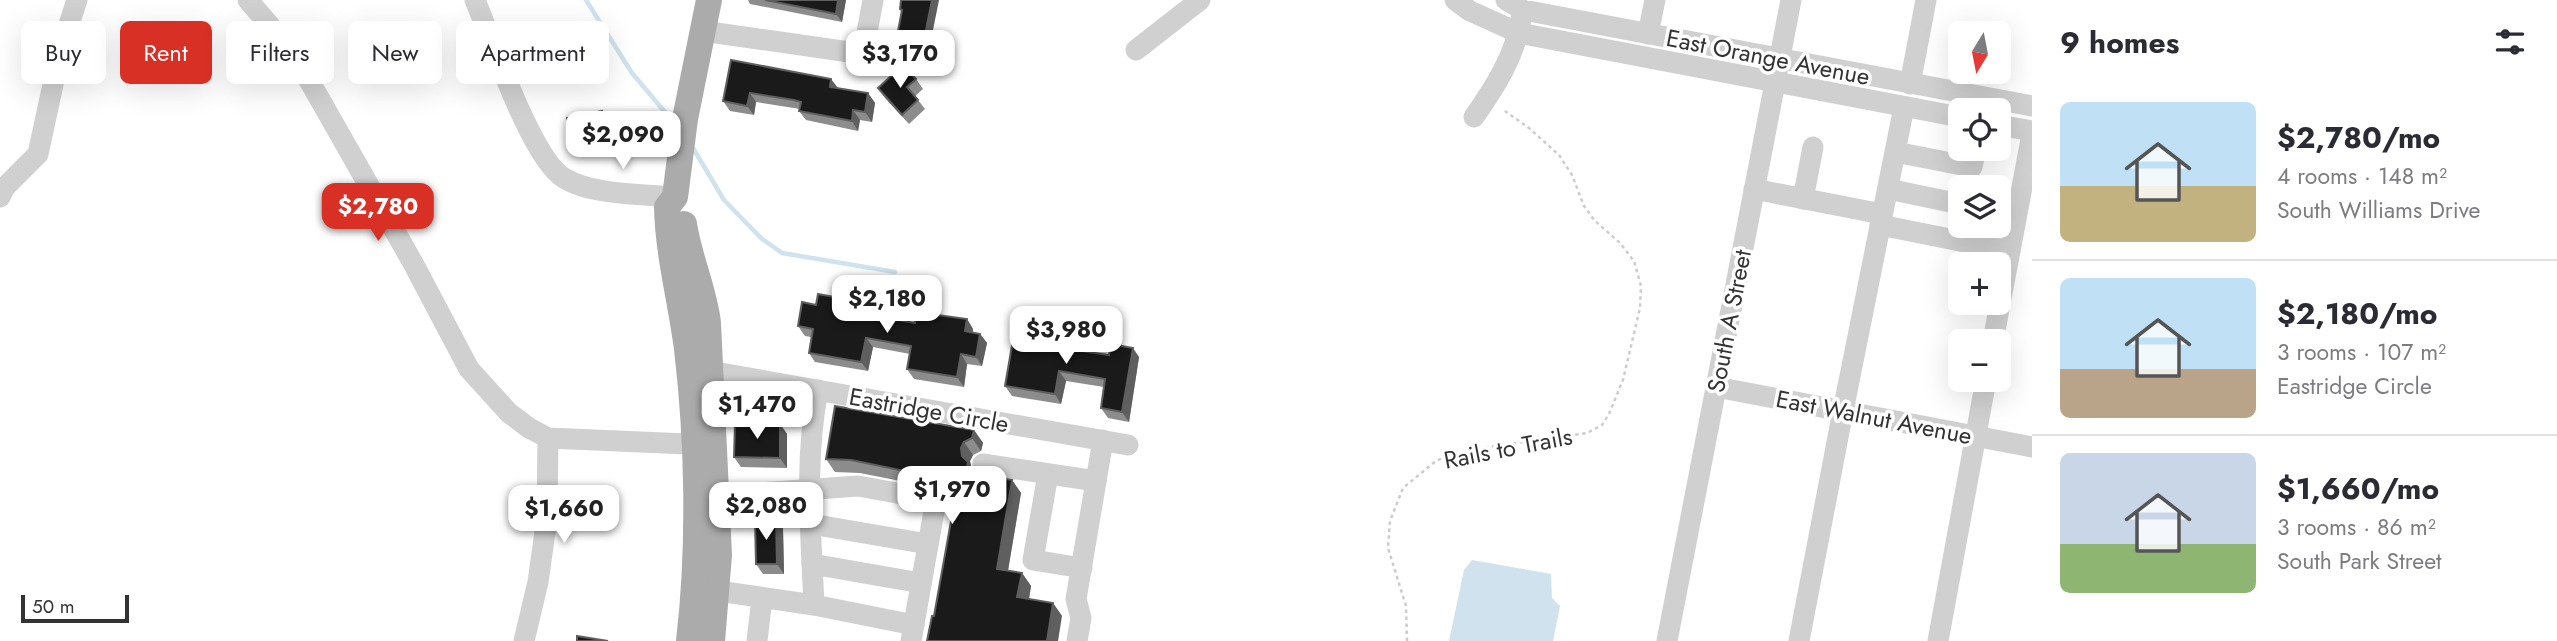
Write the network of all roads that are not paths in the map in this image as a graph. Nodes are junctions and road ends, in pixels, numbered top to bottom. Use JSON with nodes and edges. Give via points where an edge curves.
{"nodes":[{"id":1,"x":77,"y":0,"type":"edge"},
{"id":2,"x":248,"y":0,"type":"edge"},
{"id":3,"x":475,"y":0,"type":"edge"},
{"id":4,"x":709,"y":0,"type":"edge"},
{"id":5,"x":873,"y":0,"type":"edge"},
{"id":6,"x":1200,"y":0,"type":"edge"},
{"id":7,"x":1454,"y":0,"type":"edge"},
{"id":8,"x":1655,"y":0,"type":"edge"},
{"id":9,"x":1791,"y":0,"type":"edge"},
{"id":10,"x":1926,"y":0,"type":"edge"},
{"id":11,"x":1518,"y":3,"type":"edge"},
{"id":12,"x":703,"y":31,"type":"junction"},
{"id":13,"x":1519,"y":33,"type":"junction"},
{"id":14,"x":1648,"y":34,"type":"junction"},
{"id":15,"x":1136,"y":50,"type":"dead end"},
{"id":16,"x":1779,"y":59,"type":"junction"},
{"id":17,"x":1775,"y":82,"type":"junction"},
{"id":18,"x":1910,"y":84,"type":"junction"},
{"id":19,"x":2032,"y":106,"type":"edge"},
{"id":20,"x":1904,"y":107,"type":"junction"},
{"id":21,"x":1948,"y":115,"type":"edge"},
{"id":22,"x":1474,"y":117,"type":"dead end"},
{"id":23,"x":2011,"y":128,"type":"edge"},
{"id":24,"x":2032,"y":132,"type":"edge"},
{"id":25,"x":1813,"y":147,"type":"dead end"},
{"id":26,"x":1895,"y":152,"type":"junction"},
{"id":27,"x":1973,"y":161,"type":"edge"},
{"id":28,"x":1888,"y":189,"type":"junction"},
{"id":29,"x":1754,"y":190,"type":"junction"},
{"id":30,"x":0,"y":197,"type":"edge"},
{"id":31,"x":676,"y":197,"type":"junction"},
{"id":32,"x":1803,"y":199,"type":"junction"},
{"id":33,"x":1948,"y":202,"type":"edge"},
{"id":34,"x":2011,"y":203,"type":"edge"},
{"id":35,"x":1881,"y":219,"type":"junction"},
{"id":36,"x":2009,"y":238,"type":"edge"},
{"id":37,"x":2010,"y":251,"type":"junction"},
{"id":38,"x":1995,"y":329,"type":"edge"},
{"id":39,"x":700,"y":370,"type":"junction"},
{"id":40,"x":1716,"y":387,"type":"junction"},
{"id":41,"x":818,"y":390,"type":"junction"},
{"id":42,"x":1984,"y":392,"type":"edge"},
{"id":43,"x":1843,"y":411,"type":"junction"},
{"id":44,"x":1976,"y":436,"type":"junction"},
{"id":45,"x":548,"y":438,"type":"junction"},
{"id":46,"x":1103,"y":440,"type":"junction"},
{"id":47,"x":1128,"y":444,"type":"dead end"},
{"id":48,"x":705,"y":445,"type":"junction"},
{"id":49,"x":2032,"y":447,"type":"edge"},
{"id":50,"x":983,"y":464,"type":"dead end"},
{"id":51,"x":1048,"y":474,"type":"junction"},
{"id":52,"x":1096,"y":481,"type":"junction"},
{"id":53,"x":809,"y":490,"type":"junction"},
{"id":54,"x":718,"y":496,"type":"junction"},
{"id":55,"x":695,"y":510,"type":"junction"},
{"id":56,"x":811,"y":524,"type":"junction"},
{"id":57,"x":928,"y":544,"type":"junction"},
{"id":58,"x":812,"y":564,"type":"junction"},
{"id":59,"x":1082,"y":568,"type":"junction"},
{"id":60,"x":921,"y":583,"type":"junction"},
{"id":61,"x":718,"y":591,"type":"junction"},
{"id":62,"x":762,"y":598,"type":"junction"},
{"id":63,"x":814,"y":605,"type":"junction"},
{"id":64,"x":913,"y":633,"type":"edge"},
{"id":65,"x":524,"y":641,"type":"edge"},
{"id":66,"x":689,"y":641,"type":"edge"},
{"id":67,"x":712,"y":641,"type":"edge"},
{"id":68,"x":757,"y":641,"type":"edge"},
{"id":69,"x":1077,"y":641,"type":"edge"},
{"id":70,"x":1667,"y":641,"type":"edge"},
{"id":71,"x":1800,"y":641,"type":"edge"},
{"id":72,"x":1938,"y":641,"type":"edge"}],
"edges":[{"from":1,"to":30,"type":"street","via":[[60,52],[38,154]]},
{"from":2,"to":45,"type":"street","via":[[294,54],[469,369],[509,413]]},
{"from":3,"to":31,"type":"street","via":[[526,122],[543,156],[561,177],[606,190]]},
{"from":4,"to":12,"type":"main road"},
{"from":5,"to":12,"type":"street","via":[[863,54]]},
{"from":6,"to":15,"type":"street"},
{"from":7,"to":13,"type":"street","name":"East Orange Avenue"},
{"from":8,"to":14,"type":"street"},
{"from":9,"to":16,"type":"street","name":"South A Street"},
{"from":10,"to":18,"type":"street"},
{"from":11,"to":13,"type":"street"},
{"from":11,"to":14,"type":"street","name":"East Orange Avenue"},
{"from":12,"to":31,"type":"main road","via":[[679,153]]},
{"from":13,"to":17,"type":"street","name":"East Orange Avenue"},
{"from":13,"to":22,"type":"street","via":[[1499,81]]},
{"from":14,"to":16,"type":"street","name":"East Orange Avenue"},
{"from":16,"to":17,"type":"street","name":"South A Street"},
{"from":16,"to":18,"type":"street","name":"East Orange Avenue"},
{"from":17,"to":20,"type":"street","name":"East Orange Avenue"},
{"from":17,"to":29,"type":"street","name":"South A Street"},
{"from":18,"to":19,"type":"street","name":"East Orange Avenue"},
{"from":20,"to":21,"type":"street","name":"East Orange Avenue"},
{"from":20,"to":26,"type":"street"},
{"from":23,"to":24,"type":"street"},
{"from":24,"to":34,"type":"street"},
{"from":25,"to":32,"type":"street"},
{"from":26,"to":27,"type":"street","via":[[1972,167]]},
{"from":26,"to":28,"type":"street"},
{"from":28,"to":33,"type":"street"},
{"from":28,"to":35,"type":"street"},
{"from":29,"to":32,"type":"street"},
{"from":29,"to":40,"type":"street","name":"South A Street"},
{"from":31,"to":39,"type":"main road","via":[[667,207],[668,228]]},
{"from":32,"to":35,"type":"street"},
{"from":35,"to":37,"type":"street"},
{"from":35,"to":43,"type":"street"},
{"from":36,"to":37,"type":"street"},
{"from":37,"to":38,"type":"street"},
{"from":39,"to":41,"type":"street","name":"Eastridge Circle"},
{"from":39,"to":48,"type":"main road"},
{"from":40,"to":43,"type":"street","name":"East Walnut Avenue"},
{"from":40,"to":70,"type":"street","name":"South A Street"},
{"from":41,"to":46,"type":"street","name":"Eastridge Circle"},
{"from":41,"to":53,"type":"street"},
{"from":42,"to":44,"type":"street"},
{"from":43,"to":44,"type":"street","name":"East Walnut Avenue"},
{"from":43,"to":71,"type":"street"},
{"from":44,"to":49,"type":"street","name":"East Walnut Avenue"},
{"from":44,"to":72,"type":"street"},
{"from":45,"to":48,"type":"street"},
{"from":45,"to":65,"type":"street","via":[[547,518]]},
{"from":46,"to":47,"type":"street","name":"Eastridge Circle"},
{"from":46,"to":52,"type":"street"},
{"from":48,"to":54,"type":"main road"},
{"from":48,"to":55,"type":"main road"},
{"from":50,"to":51,"type":"street"},
{"from":51,"to":52,"type":"street"},
{"from":51,"to":59,"type":"street","via":[[1034,560]]},
{"from":52,"to":59,"type":"street"},
{"from":53,"to":54,"type":"street"},
{"from":53,"to":56,"type":"street"},
{"from":53,"to":57,"type":"street","via":[[858,486],[936,500]]},
{"from":54,"to":61,"type":"main road"},
{"from":55,"to":61,"type":"main road","via":[[705,523],[707,581]]},
{"from":55,"to":66,"type":"main road"},
{"from":56,"to":57,"type":"street"},
{"from":56,"to":58,"type":"street"},
{"from":57,"to":60,"type":"street"},
{"from":58,"to":60,"type":"street"},
{"from":58,"to":63,"type":"street"},
{"from":59,"to":69,"type":"street","via":[[1076,599],[1081,618]]},
{"from":60,"to":64,"type":"street"},
{"from":61,"to":62,"type":"street"},
{"from":61,"to":67,"type":"main road"},
{"from":62,"to":63,"type":"street"},
{"from":62,"to":68,"type":"street"},
{"from":63,"to":64,"type":"street"}]}
